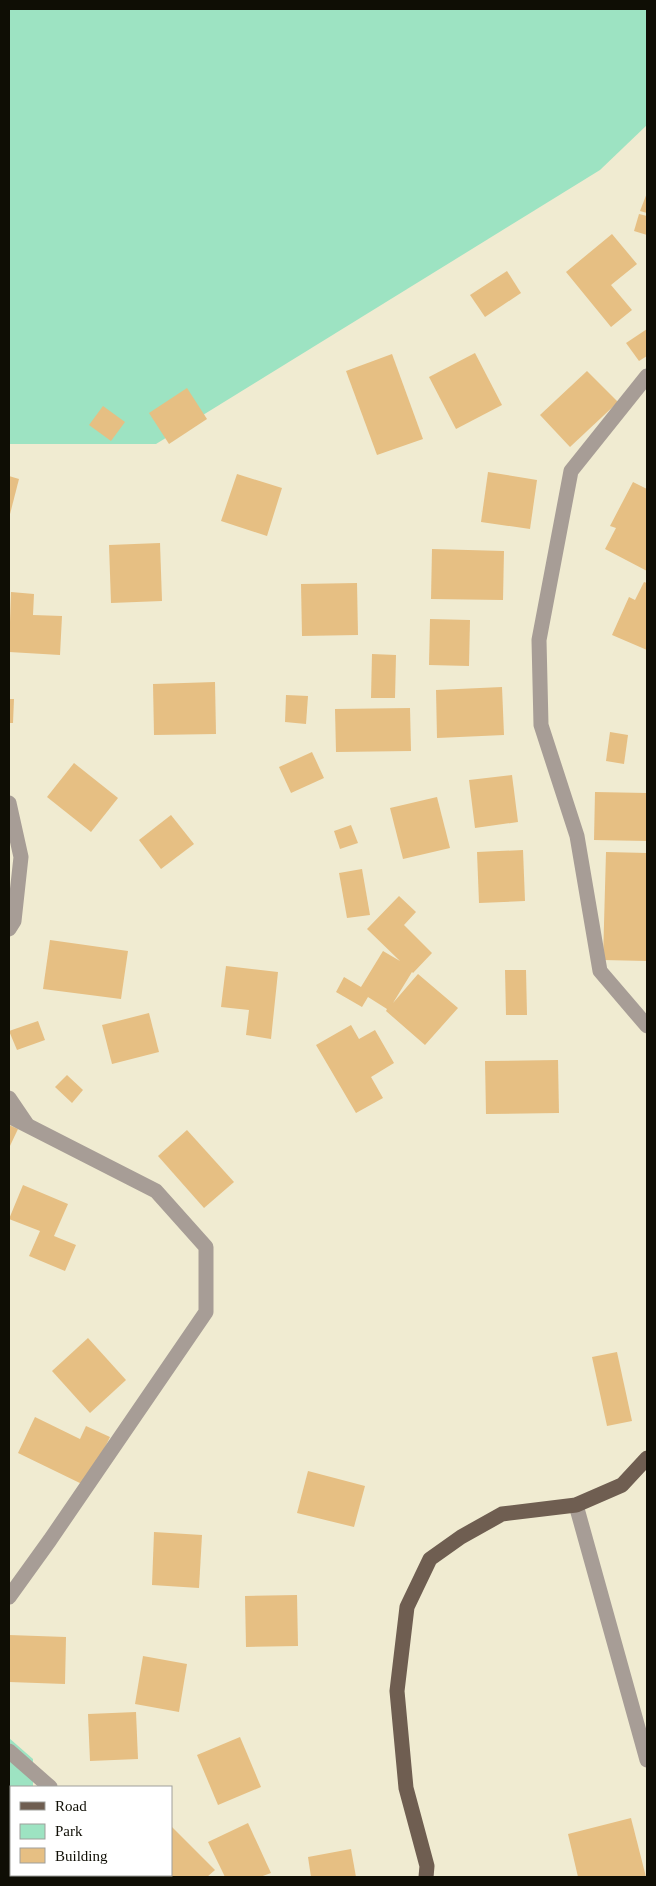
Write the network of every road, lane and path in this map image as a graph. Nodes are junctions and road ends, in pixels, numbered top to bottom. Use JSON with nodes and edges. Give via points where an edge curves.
{"nodes":[{"id":1,"x":647,"y":376,"type":"edge"},
{"id":2,"x":9,"y":803,"type":"edge"},
{"id":3,"x":9,"y":929,"type":"edge"},
{"id":4,"x":647,"y":1026,"type":"edge"},
{"id":5,"x":9,"y":1098,"type":"edge"},
{"id":6,"x":9,"y":1116,"type":"edge"},
{"id":7,"x":28,"y":1126,"type":"junction"},
{"id":8,"x":647,"y":1458,"type":"edge"},
{"id":9,"x":576,"y":1505,"type":"junction"},
{"id":10,"x":9,"y":1597,"type":"edge"},
{"id":11,"x":9,"y":1752,"type":"edge"},
{"id":12,"x":647,"y":1760,"type":"edge"},
{"id":13,"x":49,"y":1786,"type":"edge"},
{"id":14,"x":426,"y":1877,"type":"edge"}],
"edges":[{"from":1,"to":4,"type":"street","via":[[571,471],[539,640],[541,725],[577,836],[600,971]]},
{"from":2,"to":3,"type":"street","via":[[21,857],[14,921]]},
{"from":5,"to":7,"type":"street"},
{"from":6,"to":7,"type":"street"},
{"from":7,"to":10,"type":"street","via":[[156,1191],[206,1247],[206,1312]]},
{"from":8,"to":9,"type":"main road","via":[[622,1485]]},
{"from":9,"to":12,"type":"street"},
{"from":9,"to":14,"type":"main road","via":[[502,1514],[461,1537],[430,1559],[407,1607],[397,1692],[406,1788],[427,1866]]},
{"from":11,"to":13,"type":"street"}]}
